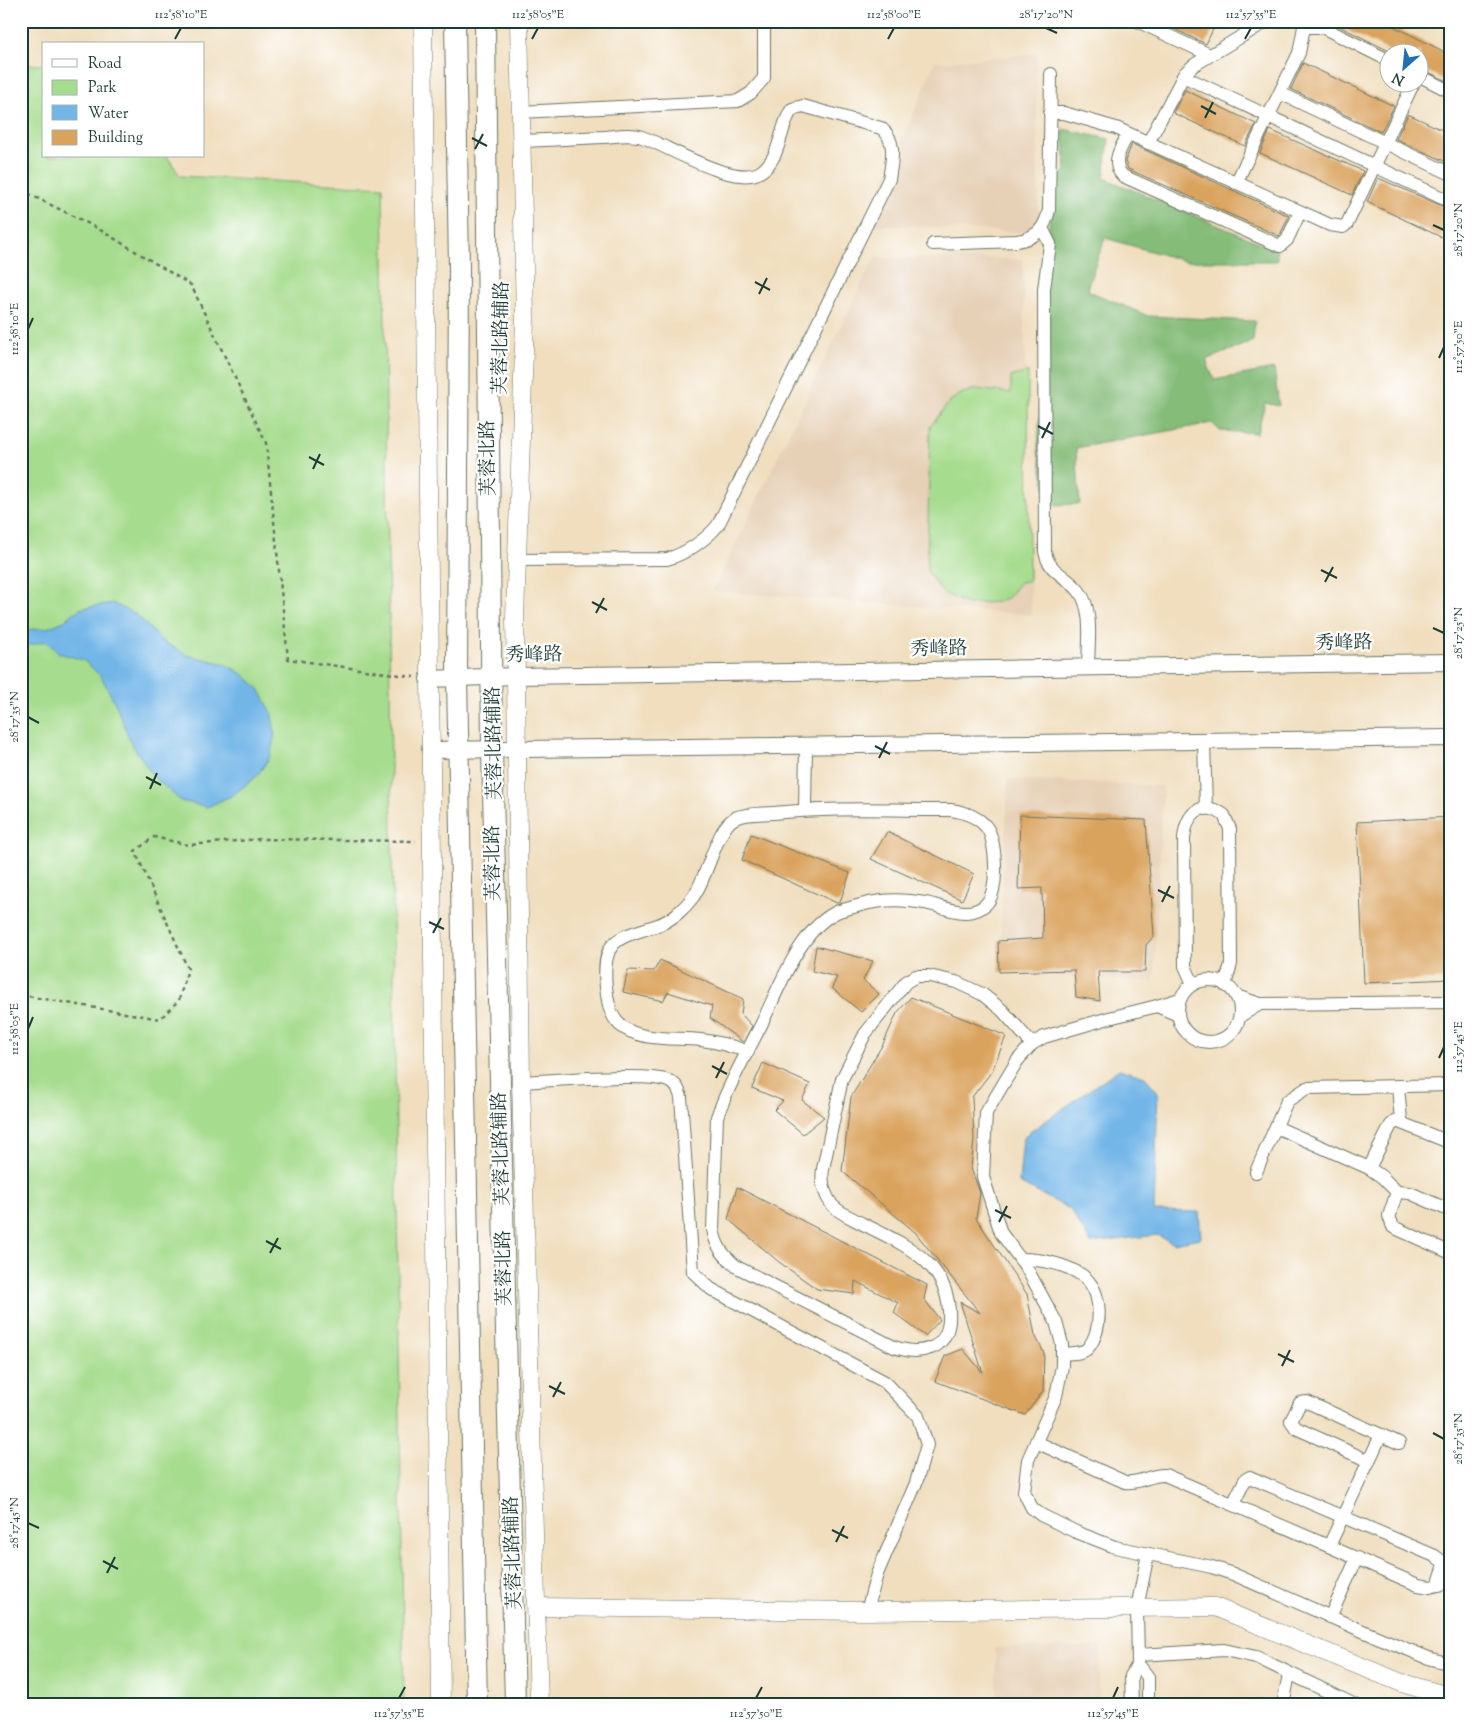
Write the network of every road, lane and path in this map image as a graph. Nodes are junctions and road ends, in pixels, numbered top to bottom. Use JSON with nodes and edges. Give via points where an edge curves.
{"nodes":[{"id":1,"x":423,"y":21,"type":"edge"},
{"id":2,"x":456,"y":21,"type":"edge"},
{"id":3,"x":485,"y":21,"type":"edge"},
{"id":4,"x":519,"y":21,"type":"edge"},
{"id":5,"x":764,"y":21,"type":"edge"},
{"id":6,"x":1137,"y":21,"type":"edge"},
{"id":7,"x":1267,"y":21,"type":"edge"},
{"id":8,"x":1303,"y":24,"type":"edge"},
{"id":9,"x":1210,"y":55,"type":"junction"},
{"id":10,"x":1380,"y":56,"type":"edge"},
{"id":11,"x":1051,"y":74,"type":"dead end"},
{"id":12,"x":1183,"y":76,"type":"junction"},
{"id":13,"x":1430,"y":81,"type":"edge"},
{"id":14,"x":1409,"y":92,"type":"edge"},
{"id":15,"x":1451,"y":92,"type":"edge"},
{"id":16,"x":1280,"y":93,"type":"junction"},
{"id":17,"x":520,"y":112,"type":"junction"},
{"id":18,"x":1050,"y":113,"type":"junction"},
{"id":19,"x":1268,"y":118,"type":"junction"},
{"id":20,"x":1128,"y":134,"type":"junction"},
{"id":21,"x":521,"y":141,"type":"junction"},
{"id":22,"x":1148,"y":143,"type":"junction"},
{"id":23,"x":1386,"y":143,"type":"junction"},
{"id":24,"x":1374,"y":166,"type":"junction"},
{"id":25,"x":1451,"y":174,"type":"edge"},
{"id":26,"x":1236,"y":183,"type":"junction"},
{"id":27,"x":21,"y":190,"type":"edge"},
{"id":28,"x":1451,"y":202,"type":"edge"},
{"id":29,"x":1300,"y":212,"type":"junction"},
{"id":30,"x":1042,"y":228,"type":"junction"},
{"id":31,"x":933,"y":244,"type":"dead end"},
{"id":32,"x":517,"y":560,"type":"junction"},
{"id":33,"x":1451,"y":662,"type":"edge"},
{"id":34,"x":1088,"y":668,"type":"junction"},
{"id":35,"x":516,"y":676,"type":"junction"},
{"id":36,"x":491,"y":677,"type":"junction"},
{"id":37,"x":457,"y":678,"type":"junction"},
{"id":38,"x":428,"y":679,"type":"junction"},
{"id":39,"x":1451,"y":738,"type":"edge"},
{"id":40,"x":1204,"y":742,"type":"junction"},
{"id":41,"x":806,"y":746,"type":"junction"},
{"id":42,"x":492,"y":749,"type":"junction"},
{"id":43,"x":517,"y":749,"type":"junction"},
{"id":44,"x":430,"y":750,"type":"junction"},
{"id":45,"x":458,"y":750,"type":"junction"},
{"id":46,"x":805,"y":809,"type":"junction"},
{"id":47,"x":1206,"y":809,"type":"junction"},
{"id":48,"x":432,"y":842,"type":"junction"},
{"id":49,"x":1193,"y":984,"type":"junction"},
{"id":50,"x":1225,"y":985,"type":"junction"},
{"id":51,"x":21,"y":995,"type":"edge"},
{"id":52,"x":1236,"y":996,"type":"junction"},
{"id":53,"x":1180,"y":999,"type":"junction"},
{"id":54,"x":1451,"y":1002,"type":"edge"},
{"id":55,"x":1260,"y":1004,"type":"junction"},
{"id":56,"x":1156,"y":1006,"type":"junction"},
{"id":57,"x":1178,"y":1016,"type":"junction"},
{"id":58,"x":1240,"y":1016,"type":"junction"},
{"id":59,"x":1032,"y":1044,"type":"junction"},
{"id":60,"x":748,"y":1052,"type":"junction"},
{"id":61,"x":521,"y":1082,"type":"junction"},
{"id":62,"x":1451,"y":1085,"type":"edge"},
{"id":63,"x":1398,"y":1086,"type":"junction"},
{"id":64,"x":1402,"y":1121,"type":"junction"},
{"id":65,"x":1276,"y":1126,"type":"junction"},
{"id":66,"x":1451,"y":1143,"type":"edge"},
{"id":67,"x":1369,"y":1168,"type":"junction"},
{"id":68,"x":1256,"y":1172,"type":"dead end"},
{"id":69,"x":1397,"y":1192,"type":"junction"},
{"id":70,"x":1451,"y":1211,"type":"edge"},
{"id":71,"x":1451,"y":1253,"type":"edge"},
{"id":72,"x":1020,"y":1259,"type":"junction"},
{"id":73,"x":1062,"y":1354,"type":"junction"},
{"id":74,"x":1381,"y":1435,"type":"junction"},
{"id":75,"x":1036,"y":1442,"type":"junction"},
{"id":76,"x":1399,"y":1443,"type":"dead end"},
{"id":77,"x":1368,"y":1461,"type":"junction"},
{"id":78,"x":1233,"y":1504,"type":"junction"},
{"id":79,"x":1342,"y":1516,"type":"junction"},
{"id":80,"x":1329,"y":1546,"type":"junction"},
{"id":81,"x":1148,"y":1554,"type":"junction"},
{"id":82,"x":1356,"y":1558,"type":"junction"},
{"id":83,"x":1445,"y":1583,"type":"edge"},
{"id":84,"x":537,"y":1607,"type":"junction"},
{"id":85,"x":1137,"y":1608,"type":"junction"},
{"id":86,"x":867,"y":1612,"type":"junction"},
{"id":87,"x":1330,"y":1617,"type":"junction"},
{"id":88,"x":1138,"y":1659,"type":"junction"},
{"id":89,"x":1451,"y":1664,"type":"edge"},
{"id":90,"x":1289,"y":1674,"type":"junction"},
{"id":91,"x":1451,"y":1697,"type":"edge"},
{"id":92,"x":441,"y":1705,"type":"edge"},
{"id":93,"x":477,"y":1705,"type":"edge"},
{"id":94,"x":515,"y":1705,"type":"edge"},
{"id":95,"x":539,"y":1705,"type":"edge"},
{"id":96,"x":1132,"y":1705,"type":"edge"},
{"id":97,"x":1148,"y":1705,"type":"edge"},
{"id":98,"x":1283,"y":1705,"type":"edge"},
{"id":99,"x":1355,"y":1705,"type":"edge"}],
"edges":[{"from":1,"to":38,"type":"main road"},
{"from":2,"to":37,"type":"main road","name":"芙蓉北路","via":[[459,269]]},
{"from":3,"to":36,"type":"main road","name":"芙蓉北路"},
{"from":4,"to":17,"type":"main road","name":"芙蓉北路辅路"},
{"from":5,"to":17,"type":"street","via":[[764,78],[751,93],[738,101]]},
{"from":6,"to":9,"type":"street"},
{"from":7,"to":9,"type":"street"},
{"from":8,"to":10,"type":"street","via":[[1322,27]]},
{"from":8,"to":16,"type":"street","via":[[1299,53]]},
{"from":9,"to":12,"type":"street"},
{"from":11,"to":18,"type":"street"},
{"from":12,"to":19,"type":"street"},
{"from":12,"to":22,"type":"street"},
{"from":13,"to":15,"type":"street"},
{"from":14,"to":23,"type":"street"},
{"from":16,"to":19,"type":"street"},
{"from":16,"to":23,"type":"street"},
{"from":17,"to":21,"type":"main road","name":"芙蓉北路辅路"},
{"from":18,"to":20,"type":"street","via":[[1064,113]]},
{"from":18,"to":30,"type":"street","via":[[1049,210]]},
{"from":19,"to":24,"type":"street"},
{"from":19,"to":26,"type":"street"},
{"from":20,"to":22,"type":"street"},
{"from":20,"to":29,"type":"street","via":[[1116,159],[1118,171],[1123,176],[1280,246],[1287,240]]},
{"from":21,"to":32,"type":"main road","name":"芙蓉北路辅路","via":[[525,319]]},
{"from":21,"to":32,"type":"street","via":[[640,136],[713,169],[749,174],[762,172],[769,164],[780,143],[788,114],[792,109],[803,106],[881,128],[891,141],[892,162],[886,186],[711,534],[677,556],[666,559]]},
{"from":22,"to":26,"type":"street"},
{"from":23,"to":24,"type":"street"},
{"from":23,"to":25,"type":"street"},
{"from":24,"to":28,"type":"street"},
{"from":24,"to":29,"type":"street","via":[[1343,227]]},
{"from":26,"to":29,"type":"street"},
{"from":27,"to":38,"type":"path","via":[[97,228],[191,285],[266,443],[288,659]]},
{"from":30,"to":31,"type":"street","via":[[1027,240]]},
{"from":30,"to":34,"type":"street","via":[[1050,244],[1044,290],[1045,551],[1046,560],[1052,568],[1080,591],[1085,602]]},
{"from":32,"to":35,"type":"main road","name":"芙蓉北路辅路"},
{"from":33,"to":34,"type":"street","name":"秀峰路"},
{"from":34,"to":35,"type":"street","name":"秀峰路"},
{"from":35,"to":36,"type":"street","name":"秀峰路"},
{"from":35,"to":43,"type":"main road","name":"芙蓉北路辅路"},
{"from":36,"to":37,"type":"street","name":"秀峰路"},
{"from":36,"to":42,"type":"main road","name":"芙蓉北路"},
{"from":37,"to":38,"type":"street","name":"秀峰路"},
{"from":37,"to":45,"type":"main road","name":"芙蓉北路"},
{"from":38,"to":44,"type":"main road"},
{"from":39,"to":40,"type":"street"},
{"from":40,"to":41,"type":"street"},
{"from":40,"to":47,"type":"street"},
{"from":41,"to":43,"type":"street"},
{"from":41,"to":46,"type":"street"},
{"from":42,"to":43,"type":"street"},
{"from":42,"to":45,"type":"street"},
{"from":42,"to":94,"type":"main road","name":"芙蓉北路"},
{"from":43,"to":61,"type":"main road","name":"芙蓉北路辅路"},
{"from":44,"to":45,"type":"street"},
{"from":44,"to":48,"type":"main road"},
{"from":45,"to":93,"type":"main road","name":"芙蓉北路"},
{"from":46,"to":60,"type":"street","via":[[733,818],[723,830],[694,896],[680,912],[660,924],[618,938],[608,955],[605,976],[609,1009],[628,1032],[709,1042]]},
{"from":46,"to":60,"type":"street","via":[[951,810],[966,813],[987,828],[991,837],[994,890],[987,904],[978,910],[961,912],[899,900],[874,902],[838,912],[820,923],[795,957]]},
{"from":47,"to":49,"type":"street","via":[[1197,810],[1190,817],[1184,839],[1185,966]]},
{"from":47,"to":50,"type":"street","via":[[1224,815],[1230,829],[1231,964]]},
{"from":48,"to":51,"type":"path","via":[[261,839],[188,845],[154,837],[135,851],[188,969],[179,1000],[160,1019]]},
{"from":48,"to":92,"type":"main road"},
{"from":49,"to":50,"type":"street","via":[[1212,980]]},
{"from":49,"to":53,"type":"street"},
{"from":50,"to":52,"type":"street"},
{"from":52,"to":55,"type":"street"},
{"from":52,"to":58,"type":"street"},
{"from":53,"to":56,"type":"street"},
{"from":53,"to":57,"type":"street"},
{"from":54,"to":55,"type":"street"},
{"from":55,"to":58,"type":"street"},
{"from":56,"to":57,"type":"street"},
{"from":56,"to":59,"type":"street","via":[[1044,1037]]},
{"from":57,"to":58,"type":"street","via":[[1188,1035],[1209,1043],[1230,1036]]},
{"from":59,"to":60,"type":"street","via":[[1002,1010],[982,994],[956,982],[916,976],[906,982],[865,1034],[842,1079],[821,1181],[826,1194],[843,1213],[909,1247],[923,1258],[945,1291],[949,1328],[942,1341],[924,1350],[909,1352],[737,1267],[722,1255],[716,1244],[713,1229],[717,1117]]},
{"from":59,"to":72,"type":"street","via":[[1016,1061],[986,1112],[983,1176],[1001,1233]]},
{"from":61,"to":84,"type":"main road","name":"芙蓉北路辅路"},
{"from":61,"to":86,"type":"street","via":[[648,1077],[672,1082],[679,1088],[681,1097],[694,1272],[711,1289],[885,1382],[918,1416],[927,1445],[916,1483],[877,1574]]},
{"from":62,"to":63,"type":"street"},
{"from":63,"to":64,"type":"street"},
{"from":63,"to":65,"type":"street","via":[[1307,1088],[1287,1101]]},
{"from":64,"to":66,"type":"street"},
{"from":64,"to":67,"type":"street","via":[[1391,1125]]},
{"from":65,"to":67,"type":"street"},
{"from":65,"to":68,"type":"street"},
{"from":67,"to":69,"type":"street"},
{"from":69,"to":70,"type":"street","via":[[1410,1193]]},
{"from":69,"to":71,"type":"street","via":[[1388,1216],[1393,1227]]},
{"from":72,"to":73,"type":"street","via":[[1056,1322]]},
{"from":72,"to":73,"type":"street","via":[[1065,1267],[1084,1277],[1098,1298],[1092,1340],[1084,1351]]},
{"from":73,"to":75,"type":"street","via":[[1056,1396]]},
{"from":74,"to":76,"type":"street"},
{"from":74,"to":77,"type":"street"},
{"from":74,"to":77,"type":"street","via":[[1303,1401],[1292,1417],[1296,1428]]},
{"from":75,"to":78,"type":"street","via":[[1125,1482],[1165,1475]]},
{"from":75,"to":81,"type":"street","via":[[1028,1460],[1024,1492],[1032,1508],[1041,1516],[1076,1532],[1115,1547]]},
{"from":77,"to":79,"type":"street"},
{"from":78,"to":79,"type":"street","via":[[1250,1477]]},
{"from":78,"to":80,"type":"street"},
{"from":79,"to":80,"type":"street"},
{"from":79,"to":83,"type":"street","via":[[1435,1556],[1443,1562]]},
{"from":80,"to":82,"type":"street"},
{"from":81,"to":85,"type":"street"},
{"from":81,"to":87,"type":"street","via":[[1212,1567]]},
{"from":82,"to":83,"type":"street","via":[[1418,1585],[1430,1587]]},
{"from":82,"to":87,"type":"street"},
{"from":84,"to":86,"type":"main road"},
{"from":84,"to":95,"type":"main road","name":"芙蓉北路辅路"},
{"from":85,"to":86,"type":"main road"},
{"from":85,"to":88,"type":"street"},
{"from":85,"to":91,"type":"main road","via":[[1215,1607],[1402,1682]]},
{"from":87,"to":89,"type":"street","via":[[1431,1659]]},
{"from":88,"to":90,"type":"street","via":[[1237,1651],[1273,1664]]},
{"from":88,"to":96,"type":"street","via":[[1132,1676]]},
{"from":88,"to":97,"type":"street","via":[[1148,1677]]},
{"from":90,"to":98,"type":"street"},
{"from":90,"to":99,"type":"street"}]}
